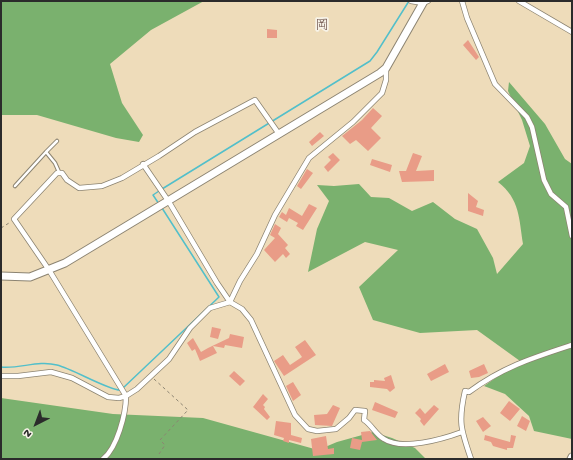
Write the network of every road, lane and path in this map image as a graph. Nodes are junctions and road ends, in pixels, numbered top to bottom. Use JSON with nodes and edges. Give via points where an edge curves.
{"nodes":[{"id":1,"x":411,"y":1,"type":"edge"},
{"id":2,"x":462,"y":1,"type":"edge"},
{"id":3,"x":519,"y":1,"type":"edge"},
{"id":4,"x":425,"y":2,"type":"edge"},
{"id":5,"x":572,"y":32,"type":"edge"},
{"id":6,"x":386,"y":68,"type":"junction"},
{"id":7,"x":278,"y":134,"type":"junction"},
{"id":8,"x":57,"y":141,"type":"dead end"},
{"id":9,"x":46,"y":152,"type":"junction"},
{"id":10,"x":143,"y":164,"type":"junction"},
{"id":11,"x":59,"y":172,"type":"junction"},
{"id":12,"x":15,"y":186,"type":"dead end"},
{"id":13,"x":169,"y":202,"type":"junction"},
{"id":14,"x":14,"y":219,"type":"junction"},
{"id":15,"x":1,"y":228,"type":"edge"},
{"id":16,"x":572,"y":236,"type":"edge"},
{"id":17,"x":49,"y":270,"type":"junction"},
{"id":18,"x":1,"y":276,"type":"edge"},
{"id":19,"x":230,"y":302,"type":"junction"},
{"id":20,"x":572,"y":345,"type":"edge"},
{"id":21,"x":1,"y":376,"type":"edge"},
{"id":22,"x":151,"y":376,"type":"junction"},
{"id":23,"x":126,"y":396,"type":"junction"},
{"id":24,"x":462,"y":432,"type":"junction"},
{"id":25,"x":159,"y":454,"type":"dead end"},
{"id":26,"x":103,"y":459,"type":"edge"},
{"id":27,"x":471,"y":459,"type":"edge"}],
"edges":[{"from":1,"to":4,"type":"street"},
{"from":2,"to":16,"type":"street","via":[[495,84],[527,117],[532,127],[544,180],[551,194],[566,208]]},
{"from":3,"to":5,"type":"street"},
{"from":4,"to":6,"type":"street"},
{"from":6,"to":7,"type":"street"},
{"from":6,"to":19,"type":"street","via":[[382,93],[353,122],[309,158],[275,215]]},
{"from":7,"to":10,"type":"street","via":[[256,100],[195,132]]},
{"from":7,"to":13,"type":"street"},
{"from":8,"to":9,"type":"lane"},
{"from":9,"to":11,"type":"lane"},
{"from":9,"to":12,"type":"lane"},
{"from":10,"to":11,"type":"street","via":[[122,178],[102,186],[79,188]]},
{"from":10,"to":13,"type":"street"},
{"from":11,"to":14,"type":"street"},
{"from":13,"to":17,"type":"street"},
{"from":13,"to":19,"type":"street"},
{"from":14,"to":15,"type":"path"},
{"from":14,"to":17,"type":"street"},
{"from":17,"to":18,"type":"street","via":[[30,277]]},
{"from":17,"to":23,"type":"street"},
{"from":19,"to":22,"type":"street","via":[[210,308]]},
{"from":19,"to":24,"type":"street","via":[[242,309],[251,320],[295,415],[308,429],[316,431],[336,428],[355,410],[365,411],[364,420],[388,442],[416,444]]},
{"from":20,"to":24,"type":"street","via":[[520,361],[469,392],[465,391],[460,412]]},
{"from":21,"to":23,"type":"street","via":[[51,372],[72,378],[108,397]]},
{"from":22,"to":23,"type":"street"},
{"from":22,"to":25,"type":"path","via":[[188,410],[160,440],[165,445]]},
{"from":23,"to":26,"type":"street","via":[[115,444]]},
{"from":24,"to":27,"type":"street"}]}
